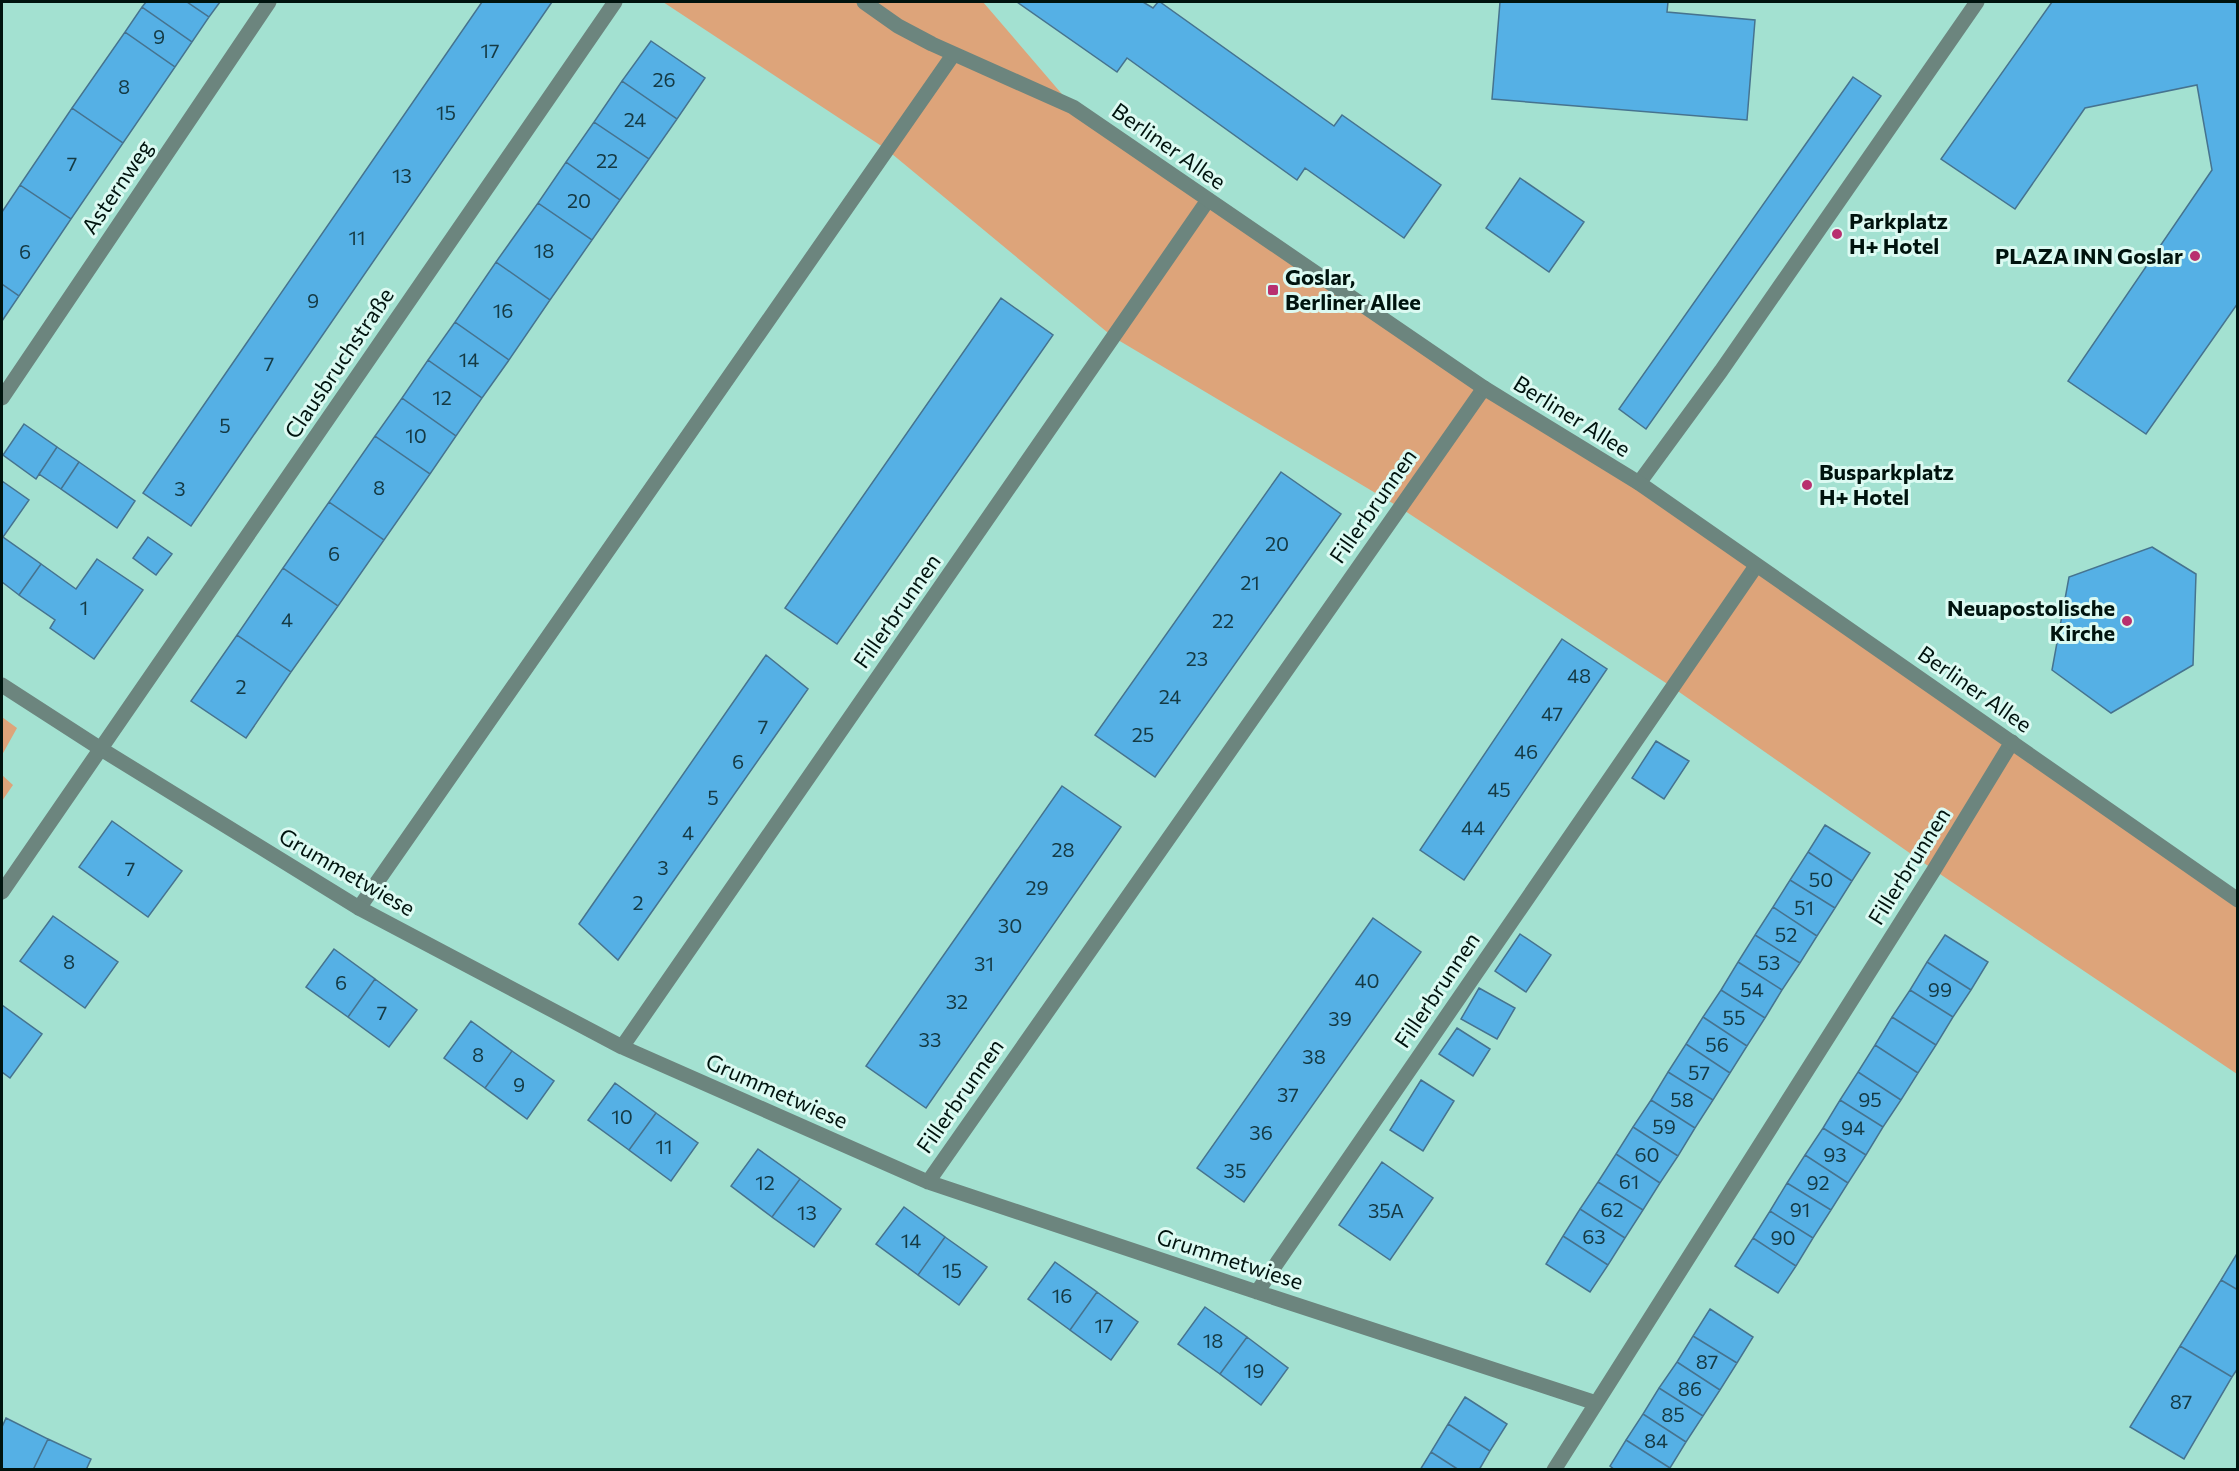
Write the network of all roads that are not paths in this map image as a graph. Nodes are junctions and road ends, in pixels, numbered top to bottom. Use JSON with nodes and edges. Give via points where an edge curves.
{"nodes":[{"id":1,"x":269,"y":2,"type":"edge"},
{"id":2,"x":615,"y":2,"type":"edge"},
{"id":3,"x":864,"y":2,"type":"edge"},
{"id":4,"x":1977,"y":2,"type":"edge"},
{"id":5,"x":953,"y":55,"type":"junction"},
{"id":6,"x":1208,"y":200,"type":"junction"},
{"id":7,"x":1484,"y":388,"type":"junction"},
{"id":8,"x":2,"y":398,"type":"edge"},
{"id":9,"x":1639,"y":483,"type":"junction"},
{"id":10,"x":1756,"y":566,"type":"junction"},
{"id":11,"x":2,"y":685,"type":"edge"},
{"id":12,"x":2012,"y":742,"type":"junction"},
{"id":13,"x":101,"y":749,"type":"junction"},
{"id":14,"x":2,"y":892,"type":"edge"},
{"id":15,"x":2238,"y":900,"type":"edge"},
{"id":16,"x":359,"y":908,"type":"junction"},
{"id":17,"x":622,"y":1047,"type":"junction"},
{"id":18,"x":928,"y":1182,"type":"junction"},
{"id":19,"x":1257,"y":1292,"type":"junction"},
{"id":20,"x":1596,"y":1402,"type":"junction"},
{"id":21,"x":1554,"y":1470,"type":"edge"}],
"edges":[{"from":1,"to":8,"type":"street","name":"Asternweg"},
{"from":2,"to":13,"type":"street","name":"Clausbruchstraße"},
{"from":3,"to":5,"type":"street","name":"Berliner Allee","via":[[898,26]]},
{"from":4,"to":9,"type":"street"},
{"from":5,"to":6,"type":"street","name":"Berliner Allee","via":[[1073,107]]},
{"from":5,"to":16,"type":"street"},
{"from":6,"to":7,"type":"street","name":"Berliner Allee"},
{"from":6,"to":17,"type":"street","name":"Fillerbrunnen"},
{"from":7,"to":9,"type":"street","name":"Berliner Allee"},
{"from":7,"to":18,"type":"street","name":"Fillerbrunnen"},
{"from":9,"to":10,"type":"street","name":"Berliner Allee"},
{"from":10,"to":12,"type":"street","name":"Berliner Allee"},
{"from":10,"to":19,"type":"street","name":"Fillerbrunnen"},
{"from":11,"to":13,"type":"street","name":"Grummetwiese"},
{"from":12,"to":15,"type":"street","name":"Berliner Allee"},
{"from":12,"to":20,"type":"street","name":"Fillerbrunnen"},
{"from":13,"to":14,"type":"street","name":"Clausbruchstraße"},
{"from":13,"to":16,"type":"street","name":"Grummetwiese"},
{"from":16,"to":17,"type":"street","name":"Grummetwiese"},
{"from":17,"to":18,"type":"street","name":"Grummetwiese"},
{"from":18,"to":19,"type":"street","name":"Grummetwiese"},
{"from":19,"to":20,"type":"street","name":"Grummetwiese"},
{"from":20,"to":21,"type":"street","name":"Fillerbrunnen"}]}
